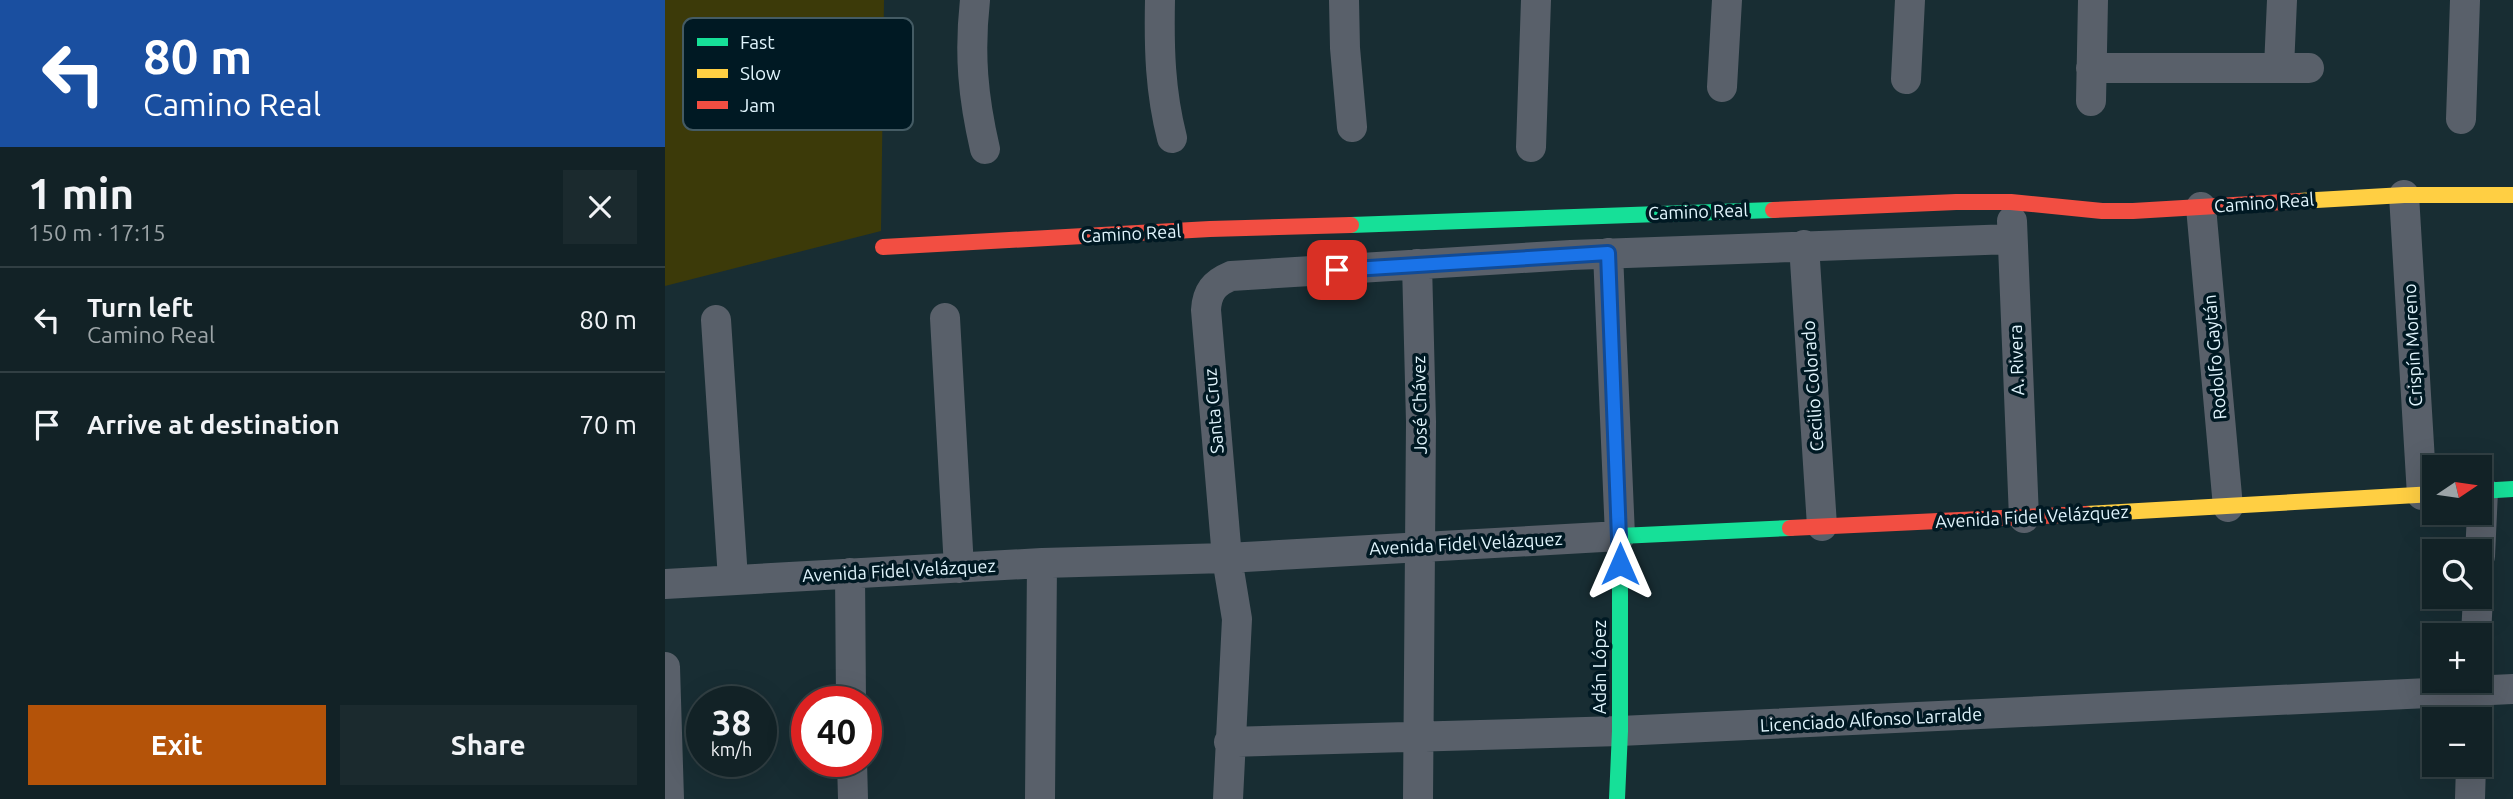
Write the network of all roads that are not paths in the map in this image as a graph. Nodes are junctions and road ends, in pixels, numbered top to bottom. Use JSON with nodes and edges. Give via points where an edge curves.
{"nodes":[{"id":1,"x":975,"y":0,"type":"edge"},
{"id":2,"x":1160,"y":0,"type":"edge"},
{"id":3,"x":1344,"y":0,"type":"edge"},
{"id":4,"x":1536,"y":0,"type":"edge"},
{"id":5,"x":1727,"y":0,"type":"edge"},
{"id":6,"x":1910,"y":0,"type":"edge"},
{"id":7,"x":2093,"y":0,"type":"edge"},
{"id":8,"x":2282,"y":0,"type":"edge"},
{"id":9,"x":2465,"y":0,"type":"edge"},
{"id":10,"x":2091,"y":68,"type":"junction"},
{"id":11,"x":2279,"y":68,"type":"junction"},
{"id":12,"x":2309,"y":68,"type":"dead end"},
{"id":13,"x":1906,"y":79,"type":"dead end"},
{"id":14,"x":1722,"y":87,"type":"dead end"},
{"id":15,"x":2091,"y":101,"type":"dead end"},
{"id":16,"x":2461,"y":119,"type":"dead end"},
{"id":17,"x":1352,"y":127,"type":"dead end"},
{"id":18,"x":1172,"y":138,"type":"dead end"},
{"id":19,"x":1531,"y":147,"type":"dead end"},
{"id":20,"x":985,"y":149,"type":"dead end"},
{"id":21,"x":2404,"y":195,"type":"junction"},
{"id":22,"x":2513,"y":195,"type":"edge"},
{"id":23,"x":2011,"y":202,"type":"junction"},
{"id":24,"x":2201,"y":207,"type":"junction"},
{"id":25,"x":2012,"y":239,"type":"junction"},
{"id":26,"x":1804,"y":245,"type":"junction"},
{"id":27,"x":883,"y":247,"type":"dead end"},
{"id":28,"x":1608,"y":253,"type":"junction"},
{"id":29,"x":1417,"y":264,"type":"junction"},
{"id":30,"x":945,"y":318,"type":"dead end"},
{"id":31,"x":716,"y":320,"type":"dead end"},
{"id":32,"x":2425,"y":455,"type":"edge"},
{"id":33,"x":2513,"y":489,"type":"edge"},
{"id":34,"x":2492,"y":490,"type":"edge"},
{"id":35,"x":2422,"y":494,"type":"edge"},
{"id":36,"x":2228,"y":507,"type":"junction"},
{"id":37,"x":2024,"y":518,"type":"junction"},
{"id":38,"x":1822,"y":526,"type":"junction"},
{"id":39,"x":1620,"y":536,"type":"junction"},
{"id":40,"x":1420,"y":547,"type":"junction"},
{"id":41,"x":1227,"y":558,"type":"junction"},
{"id":42,"x":1042,"y":563,"type":"junction"},
{"id":43,"x":959,"y":568,"type":"junction"},
{"id":44,"x":850,"y":573,"type":"junction"},
{"id":45,"x":733,"y":579,"type":"junction"},
{"id":46,"x":665,"y":584,"type":"edge"},
{"id":47,"x":665,"y":667,"type":"edge"},
{"id":48,"x":851,"y":686,"type":"edge"},
{"id":49,"x":2513,"y":689,"type":"edge"},
{"id":50,"x":2473,"y":697,"type":"edge"},
{"id":51,"x":1620,"y":731,"type":"junction"},
{"id":52,"x":1419,"y":737,"type":"junction"},
{"id":53,"x":1229,"y":742,"type":"junction"},
{"id":54,"x":852,"y":777,"type":"edge"},
{"id":55,"x":2471,"y":777,"type":"edge"},
{"id":56,"x":669,"y":799,"type":"edge"},
{"id":57,"x":853,"y":799,"type":"edge"},
{"id":58,"x":1041,"y":799,"type":"edge"},
{"id":59,"x":1228,"y":799,"type":"edge"},
{"id":60,"x":1418,"y":799,"type":"edge"},
{"id":61,"x":1617,"y":799,"type":"edge"},
{"id":62,"x":2470,"y":799,"type":"edge"}],
"edges":[{"from":1,"to":20,"type":"street","via":[[971,61]]},
{"from":2,"to":18,"type":"street","via":[[1160,80]]},
{"from":3,"to":17,"type":"street"},
{"from":4,"to":19,"type":"street"},
{"from":5,"to":14,"type":"street"},
{"from":6,"to":13,"type":"street"},
{"from":7,"to":10,"type":"street"},
{"from":8,"to":11,"type":"street"},
{"from":9,"to":16,"type":"street"},
{"from":10,"to":11,"type":"street"},
{"from":10,"to":15,"type":"street"},
{"from":11,"to":12,"type":"street"},
{"from":21,"to":22,"type":"street","name":"Camino Real"},
{"from":21,"to":24,"type":"street","name":"Camino Real"},
{"from":21,"to":32,"type":"street","name":"Crispín Moreno"},
{"from":23,"to":24,"type":"street","name":"Camino Real","via":[[2102,211]]},
{"from":23,"to":25,"type":"street","name":"A. Rivera"},
{"from":23,"to":27,"type":"street","name":"Camino Real","via":[[1210,229]]},
{"from":24,"to":36,"type":"street","name":"Rodolfo Gaytán"},
{"from":25,"to":26,"type":"street"},
{"from":25,"to":37,"type":"street","name":"A. Rivera"},
{"from":26,"to":28,"type":"street"},
{"from":26,"to":38,"type":"street","name":"Cecilio Colorado"},
{"from":28,"to":29,"type":"street"},
{"from":28,"to":39,"type":"street"},
{"from":29,"to":40,"type":"street","name":"José Chávez"},
{"from":29,"to":41,"type":"street","name":"Santa Cruz","via":[[1231,276],[1211,289],[1206,310]]},
{"from":30,"to":43,"type":"street"},
{"from":31,"to":45,"type":"street"},
{"from":33,"to":34,"type":"street"},
{"from":35,"to":36,"type":"street","name":"Avenida Fidel Velázquez"},
{"from":36,"to":37,"type":"street","name":"Avenida Fidel Velázquez"},
{"from":37,"to":38,"type":"street","name":"Avenida Fidel Velázquez"},
{"from":38,"to":39,"type":"street","name":"Avenida Fidel Velázquez"},
{"from":39,"to":40,"type":"street","name":"Avenida Fidel Velázquez"},
{"from":39,"to":51,"type":"street","name":"Adán López"},
{"from":40,"to":41,"type":"street","name":"Avenida Fidel Velázquez"},
{"from":40,"to":52,"type":"street","name":"José Chávez"},
{"from":41,"to":42,"type":"street","name":"Avenida Fidel Velázquez"},
{"from":41,"to":53,"type":"street","name":"Santa Cruz","via":[[1237,619]]},
{"from":42,"to":43,"type":"street","name":"Avenida Fidel Velázquez"},
{"from":42,"to":58,"type":"street"},
{"from":43,"to":44,"type":"street","name":"Avenida Fidel Velázquez"},
{"from":44,"to":45,"type":"street","name":"Avenida Fidel Velázquez"},
{"from":44,"to":48,"type":"street"},
{"from":45,"to":46,"type":"street","name":"Avenida Fidel Velázquez"},
{"from":47,"to":56,"type":"street"},
{"from":49,"to":50,"type":"street","name":"Licenciado Alfonso Larralde"},
{"from":50,"to":51,"type":"street","name":"Licenciado Alfonso Larralde"},
{"from":51,"to":52,"type":"street","name":"Licenciado Alfonso Larralde"},
{"from":51,"to":61,"type":"street","name":"Adán López"},
{"from":52,"to":53,"type":"street","name":"Licenciado Alfonso Larralde"},
{"from":52,"to":60,"type":"street","name":"José Chávez"},
{"from":53,"to":59,"type":"street","name":"Santa Cruz"},
{"from":54,"to":57,"type":"street"},
{"from":55,"to":62,"type":"street"}]}
